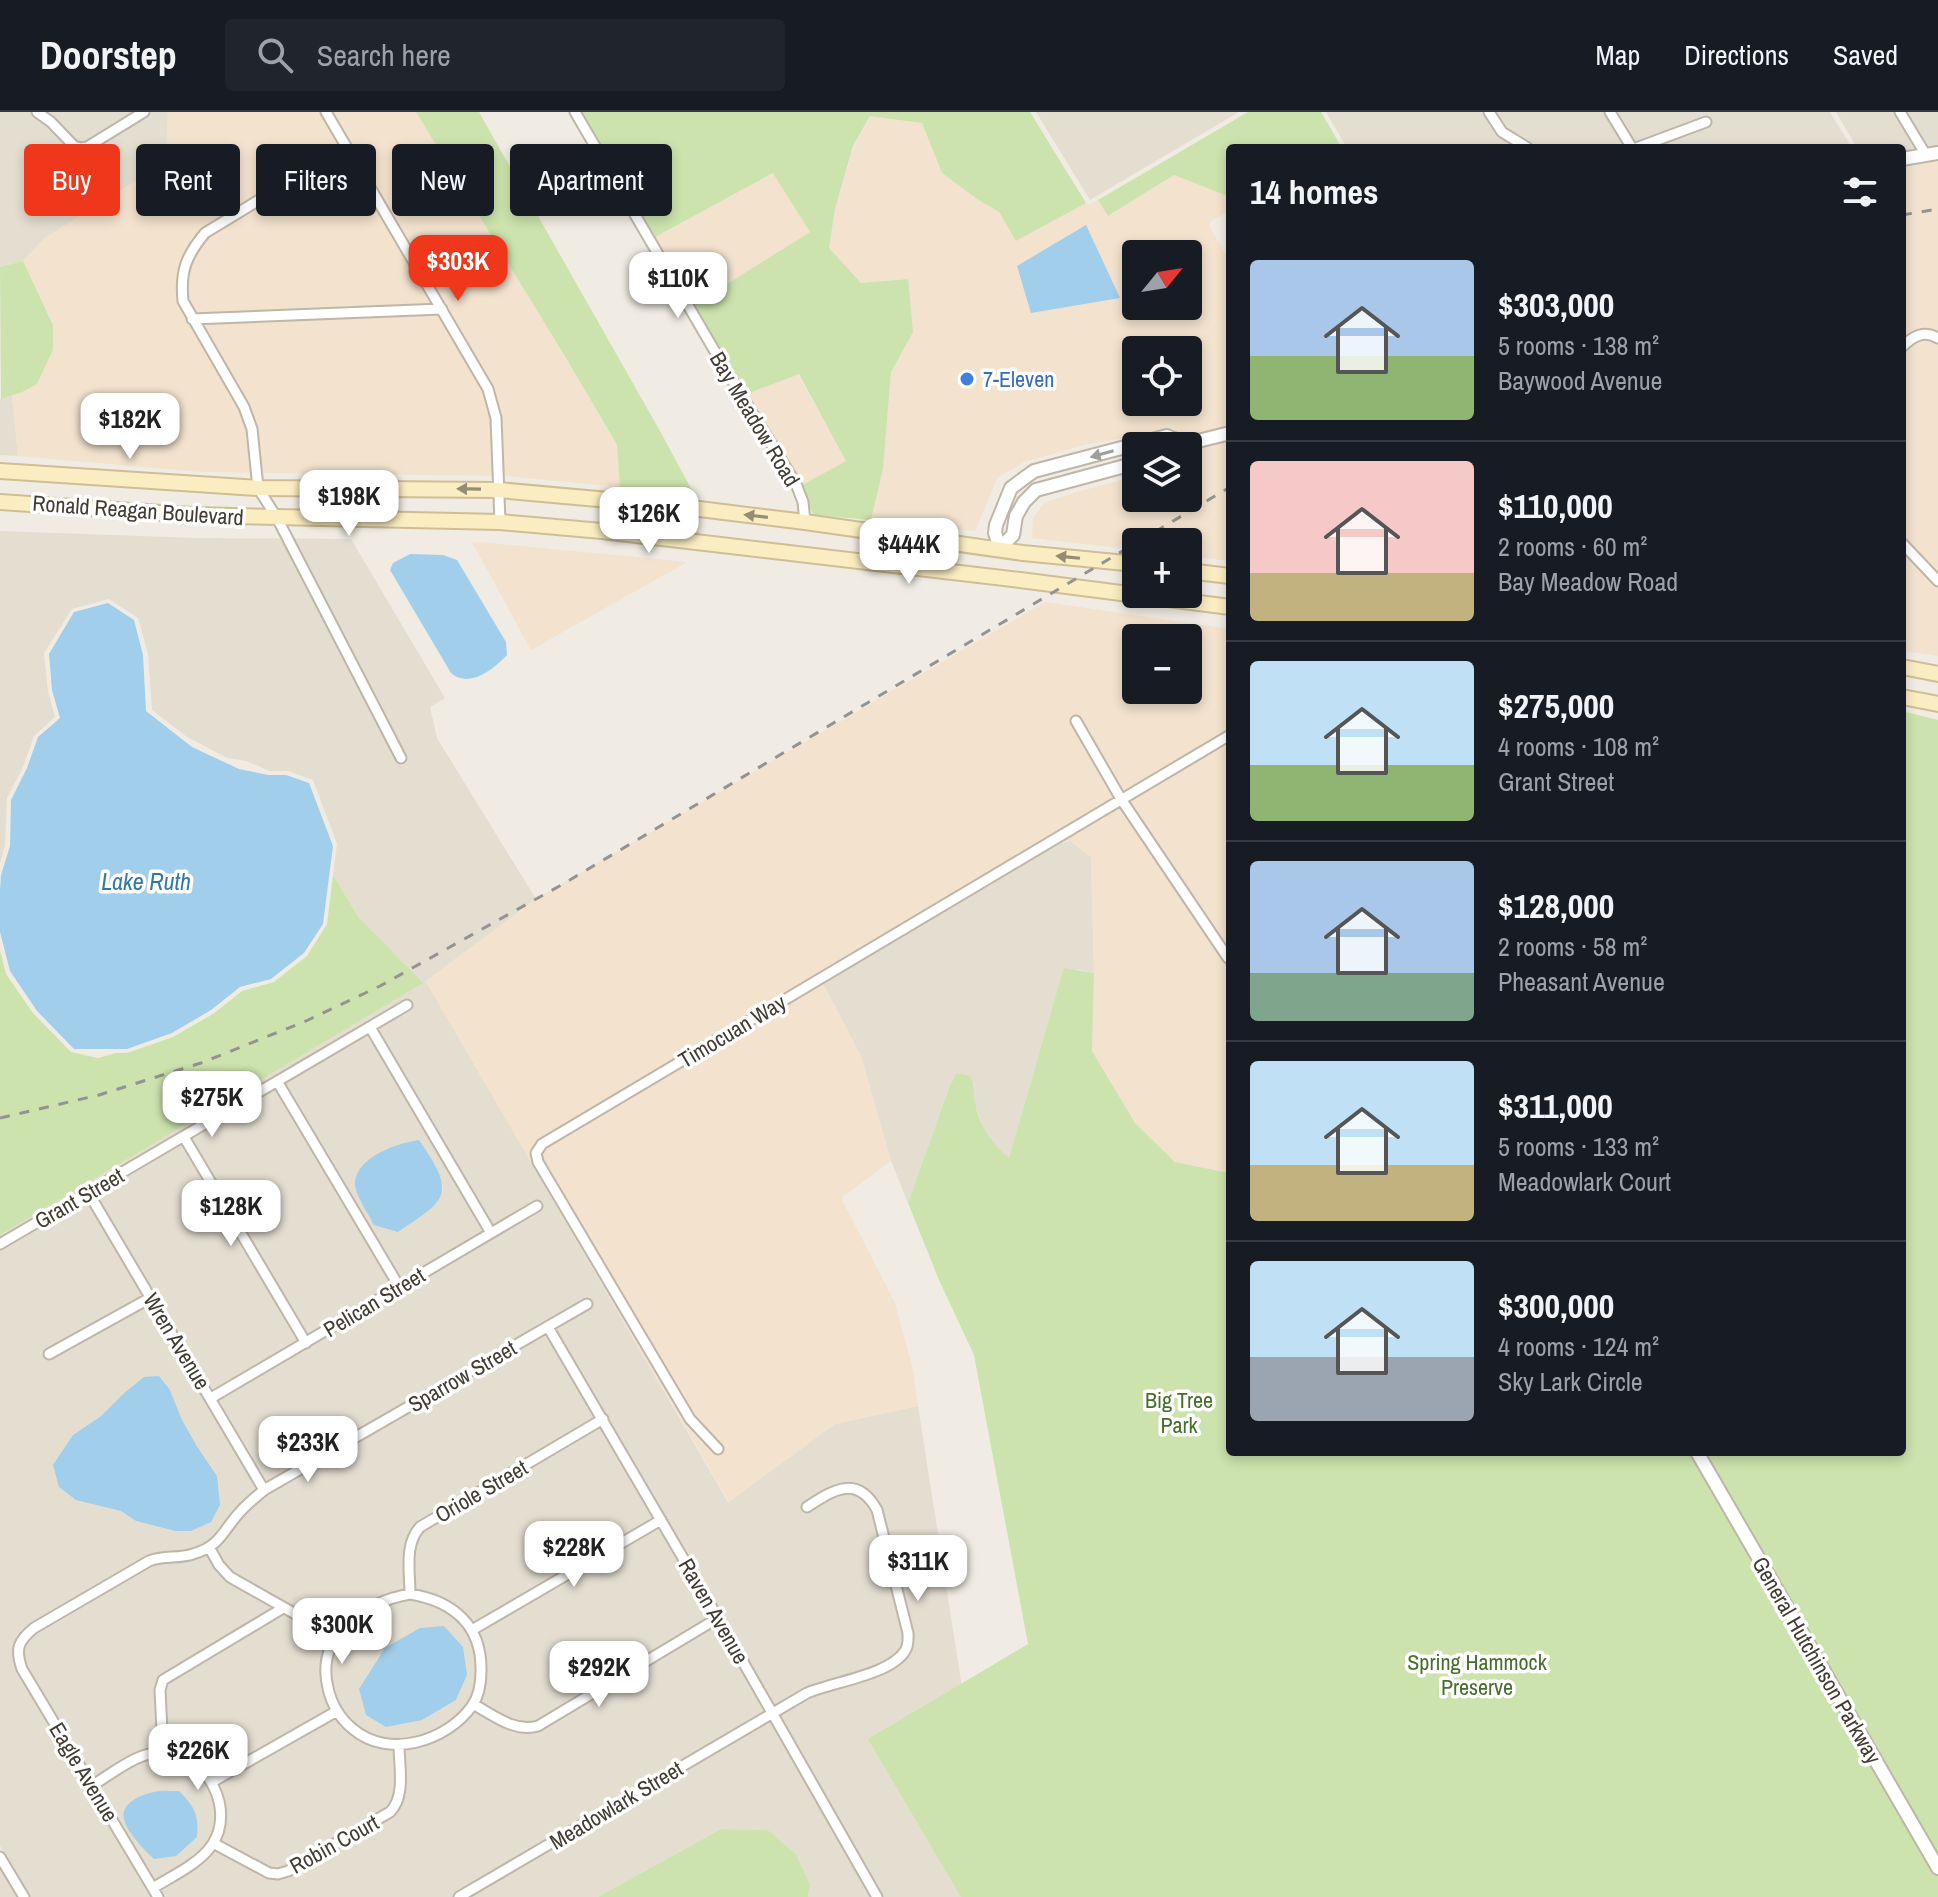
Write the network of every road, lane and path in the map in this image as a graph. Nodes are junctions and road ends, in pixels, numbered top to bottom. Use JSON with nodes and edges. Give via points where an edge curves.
{"nodes":[{"id":1,"x":37,"y":112,"type":"edge"},
{"id":2,"x":144,"y":112,"type":"edge"},
{"id":3,"x":326,"y":112,"type":"edge"},
{"id":4,"x":575,"y":112,"type":"edge"},
{"id":5,"x":1610,"y":112,"type":"edge"},
{"id":6,"x":1900,"y":112,"type":"edge"},
{"id":7,"x":1492,"y":113,"type":"edge"},
{"id":8,"x":1706,"y":122,"type":"dead end"},
{"id":9,"x":344,"y":144,"type":"edge"},
{"id":10,"x":1522,"y":144,"type":"edge"},
{"id":11,"x":1631,"y":144,"type":"edge"},
{"id":12,"x":1645,"y":144,"type":"edge"},
{"id":13,"x":1932,"y":154,"type":"edge"},
{"id":14,"x":1906,"y":158,"type":"edge"},
{"id":15,"x":376,"y":198,"type":"edge"},
{"id":16,"x":256,"y":202,"type":"edge"},
{"id":17,"x":442,"y":309,"type":"junction"},
{"id":18,"x":192,"y":319,"type":"junction"},
{"id":19,"x":1938,"y":338,"type":"edge"},
{"id":20,"x":1906,"y":344,"type":"edge"},
{"id":21,"x":1226,"y":434,"type":"edge"},
{"id":22,"x":1202,"y":440,"type":"edge"},
{"id":23,"x":1122,"y":448,"type":"edge"},
{"id":24,"x":1122,"y":467,"type":"edge"},
{"id":25,"x":0,"y":471,"type":"edge"},
{"id":26,"x":258,"y":488,"type":"junction"},
{"id":27,"x":498,"y":490,"type":"junction"},
{"id":28,"x":0,"y":502,"type":"edge"},
{"id":29,"x":277,"y":518,"type":"junction"},
{"id":30,"x":500,"y":522,"type":"junction"},
{"id":31,"x":805,"y":522,"type":"junction"},
{"id":32,"x":1906,"y":547,"type":"edge"},
{"id":33,"x":1000,"y":548,"type":"junction"},
{"id":34,"x":1122,"y":563,"type":"edge"},
{"id":35,"x":1202,"y":573,"type":"edge"},
{"id":36,"x":1226,"y":576,"type":"edge"},
{"id":37,"x":997,"y":577,"type":"junction"},
{"id":38,"x":1938,"y":581,"type":"edge"},
{"id":39,"x":1226,"y":606,"type":"edge"},
{"id":40,"x":1906,"y":668,"type":"edge"},
{"id":41,"x":1938,"y":674,"type":"edge"},
{"id":42,"x":1906,"y":698,"type":"edge"},
{"id":43,"x":1938,"y":704,"type":"edge"},
{"id":44,"x":1076,"y":721,"type":"dead end"},
{"id":45,"x":1226,"y":737,"type":"edge"},
{"id":46,"x":401,"y":758,"type":"dead end"},
{"id":47,"x":1121,"y":799,"type":"junction"},
{"id":48,"x":1226,"y":955,"type":"edge"},
{"id":49,"x":407,"y":1005,"type":"dead end"},
{"id":50,"x":370,"y":1027,"type":"junction"},
{"id":51,"x":277,"y":1081,"type":"junction"},
{"id":52,"x":184,"y":1137,"type":"junction"},
{"id":53,"x":88,"y":1192,"type":"junction"},
{"id":54,"x":537,"y":1206,"type":"dead end"},
{"id":55,"x":491,"y":1233,"type":"junction"},
{"id":56,"x":0,"y":1244,"type":"edge"},
{"id":57,"x":400,"y":1288,"type":"junction"},
{"id":58,"x":150,"y":1298,"type":"junction"},
{"id":59,"x":587,"y":1304,"type":"dead end"},
{"id":60,"x":548,"y":1327,"type":"junction"},
{"id":61,"x":306,"y":1343,"type":"junction"},
{"id":62,"x":49,"y":1354,"type":"dead end"},
{"id":63,"x":211,"y":1398,"type":"junction"},
{"id":64,"x":603,"y":1419,"type":"junction"},
{"id":65,"x":718,"y":1449,"type":"dead end"},
{"id":66,"x":1699,"y":1456,"type":"edge"},
{"id":67,"x":264,"y":1490,"type":"junction"},
{"id":68,"x":807,"y":1507,"type":"dead end"},
{"id":69,"x":661,"y":1520,"type":"junction"},
{"id":70,"x":209,"y":1547,"type":"junction"},
{"id":71,"x":410,"y":1594,"type":"junction"},
{"id":72,"x":283,"y":1608,"type":"junction"},
{"id":73,"x":718,"y":1618,"type":"junction"},
{"id":74,"x":472,"y":1630,"type":"junction"},
{"id":75,"x":336,"y":1637,"type":"junction"},
{"id":76,"x":473,"y":1704,"type":"junction"},
{"id":77,"x":337,"y":1711,"type":"junction"},
{"id":78,"x":772,"y":1713,"type":"junction"},
{"id":79,"x":399,"y":1745,"type":"junction"},
{"id":80,"x":163,"y":1752,"type":"junction"},
{"id":81,"x":212,"y":1782,"type":"junction"},
{"id":82,"x":93,"y":1785,"type":"junction"},
{"id":83,"x":213,"y":1843,"type":"junction"},
{"id":84,"x":0,"y":1857,"type":"edge"},
{"id":85,"x":1938,"y":1868,"type":"edge"},
{"id":86,"x":155,"y":1892,"type":"edge"},
{"id":87,"x":24,"y":1897,"type":"edge"},
{"id":88,"x":459,"y":1897,"type":"edge"},
{"id":89,"x":877,"y":1897,"type":"edge"}],
"edges":[{"from":1,"to":2,"type":"street","via":[[80,148]]},
{"from":3,"to":9,"type":"street"},
{"from":4,"to":31,"type":"street","name":"Bay Meadow Road","via":[[796,484]]},
{"from":5,"to":11,"type":"street"},
{"from":6,"to":13,"type":"street"},
{"from":7,"to":10,"type":"street","via":[[1502,132]]},
{"from":8,"to":12,"type":"street"},
{"from":13,"to":14,"type":"street"},
{"from":15,"to":17,"type":"street"},
{"from":16,"to":18,"type":"street","via":[[205,233],[191,249],[181,283]]},
{"from":17,"to":18,"type":"street"},
{"from":17,"to":27,"type":"street","via":[[488,389],[496,418]]},
{"from":18,"to":26,"type":"street","via":[[244,407],[252,429]]},
{"from":19,"to":20,"type":"street","via":[[1917,335]]},
{"from":21,"to":22,"type":"street"},
{"from":23,"to":33,"type":"street","one_way":true,"via":[[1034,471],[1011,488],[996,525]]},
{"from":24,"to":33,"type":"street","via":[[1036,490],[1016,516],[1013,535]]},
{"from":25,"to":26,"type":"main road","name":"Ronald Reagan Boulevard"},
{"from":27,"to":26,"type":"main road","name":"Ronald Reagan Boulevard","one_way":true},
{"from":26,"to":29,"type":"street"},
{"from":27,"to":30,"type":"street"},
{"from":31,"to":27,"type":"main road","name":"Ronald Reagan Boulevard","one_way":true},
{"from":28,"to":29,"type":"main road","name":"Ronald Reagan Boulevard"},
{"from":29,"to":30,"type":"main road","name":"Ronald Reagan Boulevard"},
{"from":29,"to":46,"type":"street"},
{"from":30,"to":37,"type":"main road","name":"Ronald Reagan Boulevard"},
{"from":31,"to":33,"type":"main road","name":"Ronald Reagan Boulevard"},
{"from":32,"to":38,"type":"street"},
{"from":34,"to":33,"type":"main road","name":"Ronald Reagan Boulevard","one_way":true},
{"from":33,"to":37,"type":"main road"},
{"from":35,"to":36,"type":"main road"},
{"from":37,"to":39,"type":"main road","name":"Ronald Reagan Boulevard"},
{"from":40,"to":41,"type":"main road"},
{"from":42,"to":43,"type":"main road"},
{"from":44,"to":47,"type":"street"},
{"from":45,"to":47,"type":"street","name":"Timocuan Way"},
{"from":47,"to":48,"type":"street"},
{"from":47,"to":65,"type":"street","name":"Timocuan Way","via":[[542,1144],[536,1153],[690,1419]]},
{"from":49,"to":50,"type":"street","name":"Grant Street"},
{"from":50,"to":51,"type":"street","name":"Grant Street"},
{"from":50,"to":55,"type":"street"},
{"from":51,"to":52,"type":"street","name":"Grant Street"},
{"from":51,"to":57,"type":"street"},
{"from":52,"to":53,"type":"street","name":"Grant Street"},
{"from":52,"to":61,"type":"street"},
{"from":53,"to":56,"type":"street","name":"Grant Street"},
{"from":53,"to":58,"type":"street","name":"Wren Avenue"},
{"from":54,"to":55,"type":"street","name":"Pelican Street"},
{"from":55,"to":57,"type":"street","name":"Pelican Street"},
{"from":57,"to":61,"type":"street","name":"Pelican Street"},
{"from":58,"to":62,"type":"street"},
{"from":58,"to":63,"type":"street","name":"Wren Avenue"},
{"from":59,"to":60,"type":"street","name":"Sparrow Street"},
{"from":60,"to":64,"type":"street","name":"Raven Avenue"},
{"from":60,"to":67,"type":"street","name":"Sparrow Street"},
{"from":61,"to":63,"type":"street","name":"Pelican Street"},
{"from":63,"to":67,"type":"street","name":"Wren Avenue"},
{"from":64,"to":69,"type":"street","name":"Raven Avenue"},
{"from":64,"to":71,"type":"street","name":"Oriole Street","via":[[420,1527],[409,1546]]},
{"from":66,"to":85,"type":"street","name":"General Hutchinson Parkway"},
{"from":67,"to":70,"type":"street","name":"Sparrow Street"},
{"from":68,"to":78,"type":"street","name":"Meadowlark Street","via":[[838,1488],[856,1489],[872,1502],[908,1644],[891,1664],[820,1687]]},
{"from":69,"to":73,"type":"street","name":"Raven Avenue"},
{"from":69,"to":74,"type":"street"},
{"from":70,"to":72,"type":"street","via":[[230,1577]]},
{"from":70,"to":82,"type":"street","name":"Eagle Avenue","via":[[149,1561],[34,1628],[19,1646],[22,1669]]},
{"from":71,"to":74,"type":"street","via":[[443,1603]]},
{"from":71,"to":75,"type":"street","via":[[370,1607]]},
{"from":72,"to":75,"type":"street"},
{"from":72,"to":80,"type":"street","via":[[163,1680]]},
{"from":73,"to":76,"type":"street","via":[[538,1726],[514,1726]]},
{"from":73,"to":78,"type":"street","name":"Raven Avenue"},
{"from":74,"to":76,"type":"street","via":[[481,1663]]},
{"from":75,"to":77,"type":"street","via":[[325,1668]]},
{"from":76,"to":79,"type":"street","via":[[431,1737]]},
{"from":77,"to":79,"type":"street","via":[[360,1735]]},
{"from":77,"to":81,"type":"street"},
{"from":78,"to":88,"type":"street","name":"Meadowlark Street"},
{"from":78,"to":89,"type":"street","name":"Raven Avenue"},
{"from":79,"to":83,"type":"street","name":"Robin Court","via":[[396,1806],[288,1871],[269,1873]]},
{"from":80,"to":81,"type":"street","via":[[192,1762]]},
{"from":80,"to":82,"type":"street","via":[[135,1760]]},
{"from":81,"to":83,"type":"street","via":[[221,1811]]},
{"from":82,"to":86,"type":"street","name":"Eagle Avenue"},
{"from":83,"to":86,"type":"street"},
{"from":84,"to":87,"type":"street"}]}
